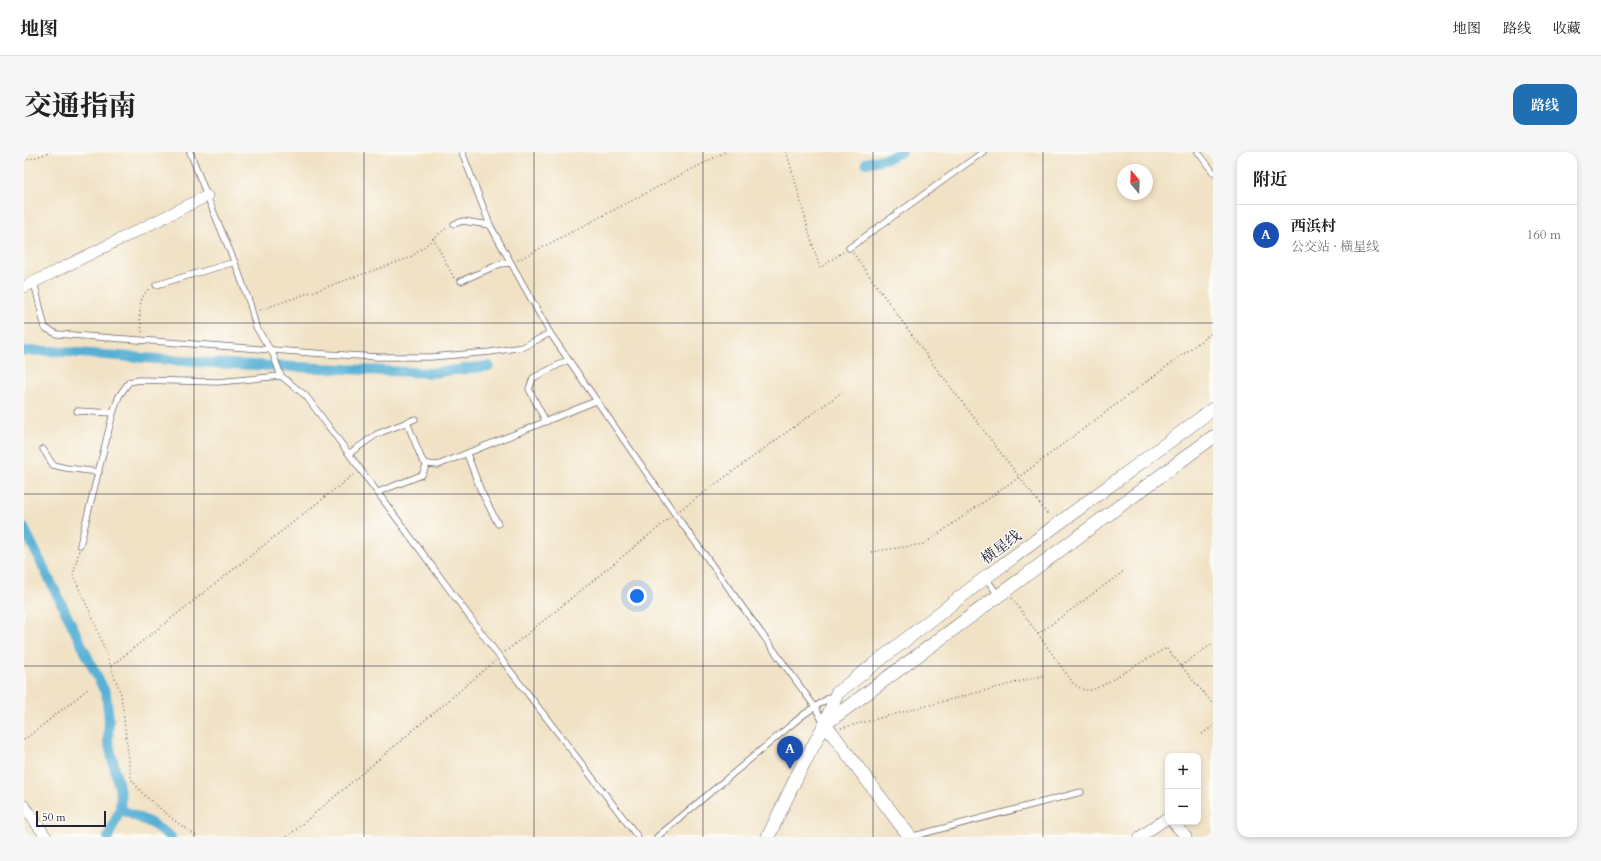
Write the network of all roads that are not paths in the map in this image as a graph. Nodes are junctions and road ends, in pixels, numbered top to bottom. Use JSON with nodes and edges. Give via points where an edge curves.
{"nodes":[{"id":1,"x":190,"y":152,"type":"edge"},
{"id":2,"x":462,"y":152,"type":"edge"},
{"id":3,"x":983,"y":152,"type":"edge"},
{"id":4,"x":1198,"y":152,"type":"edge"},
{"id":5,"x":1213,"y":172,"type":"edge"},
{"id":6,"x":206,"y":196,"type":"junction"},
{"id":7,"x":454,"y":224,"type":"road end"},
{"id":8,"x":490,"y":225,"type":"junction"},
{"id":9,"x":849,"y":248,"type":"road end"},
{"id":10,"x":235,"y":262,"type":"junction"},
{"id":11,"x":511,"y":263,"type":"junction"},
{"id":12,"x":461,"y":281,"type":"road end"},
{"id":13,"x":29,"y":284,"type":"edge"},
{"id":14,"x":156,"y":285,"type":"road end"},
{"id":15,"x":550,"y":333,"type":"junction"},
{"id":16,"x":272,"y":352,"type":"junction"},
{"id":17,"x":568,"y":360,"type":"junction"},
{"id":18,"x":281,"y":376,"type":"junction"},
{"id":19,"x":596,"y":401,"type":"junction"},
{"id":20,"x":1213,"y":409,"type":"edge"},
{"id":21,"x":77,"y":411,"type":"dead end"},
{"id":22,"x":113,"y":414,"type":"junction"},
{"id":23,"x":415,"y":419,"type":"dead end"},
{"id":24,"x":407,"y":422,"type":"junction"},
{"id":25,"x":546,"y":422,"type":"junction"},
{"id":26,"x":1213,"y":437,"type":"edge"},
{"id":27,"x":43,"y":449,"type":"dead end"},
{"id":28,"x":350,"y":454,"type":"junction"},
{"id":29,"x":467,"y":454,"type":"junction"},
{"id":30,"x":427,"y":464,"type":"junction"},
{"id":31,"x":99,"y":472,"type":"junction"},
{"id":32,"x":378,"y":492,"type":"junction"},
{"id":33,"x":498,"y":524,"type":"dead end"},
{"id":34,"x":80,"y":545,"type":"road end"},
{"id":35,"x":985,"y":578,"type":"junction"},
{"id":36,"x":1002,"y":592,"type":"junction"},
{"id":37,"x":837,"y":693,"type":"junction"},
{"id":38,"x":815,"y":707,"type":"junction"},
{"id":39,"x":827,"y":727,"type":"junction"},
{"id":40,"x":1081,"y":792,"type":"dead end"},
{"id":41,"x":24,"y":806,"type":"edge"},
{"id":42,"x":1165,"y":820,"type":"edge"},
{"id":43,"x":1176,"y":825,"type":"edge"},
{"id":44,"x":46,"y":837,"type":"edge"},
{"id":45,"x":638,"y":837,"type":"edge"},
{"id":46,"x":657,"y":837,"type":"edge"},
{"id":47,"x":768,"y":837,"type":"edge"},
{"id":48,"x":910,"y":837,"type":"edge"},
{"id":49,"x":1140,"y":837,"type":"edge"},
{"id":50,"x":1186,"y":837,"type":"edge"}],
"edges":[{"from":1,"to":6,"type":"lane"},
{"from":2,"to":8,"type":"lane"},
{"from":3,"to":9,"type":"lane"},
{"from":4,"to":5,"type":"lane"},
{"from":6,"to":10,"type":"lane"},
{"from":6,"to":13,"type":"street"},
{"from":7,"to":8,"type":"lane","via":[[463,221]]},
{"from":8,"to":11,"type":"lane"},
{"from":10,"to":14,"type":"lane"},
{"from":10,"to":16,"type":"lane","via":[[256,327]]},
{"from":11,"to":12,"type":"lane","via":[[500,264]]},
{"from":11,"to":15,"type":"lane"},
{"from":13,"to":16,"type":"lane","via":[[45,328],[57,334]]},
{"from":15,"to":16,"type":"lane","via":[[523,347],[431,357]]},
{"from":15,"to":17,"type":"lane"},
{"from":16,"to":18,"type":"lane"},
{"from":17,"to":19,"type":"lane"},
{"from":17,"to":25,"type":"lane","via":[[533,378],[531,383],[529,389]]},
{"from":18,"to":22,"type":"lane","via":[[218,382],[129,382],[119,396]]},
{"from":18,"to":28,"type":"lane","via":[[306,396]]},
{"from":19,"to":25,"type":"lane"},
{"from":19,"to":38,"type":"lane"},
{"from":20,"to":35,"type":"street","name":"横星线"},
{"from":21,"to":22,"type":"lane"},
{"from":22,"to":31,"type":"lane"},
{"from":23,"to":24,"type":"lane"},
{"from":24,"to":28,"type":"lane","via":[[377,434]]},
{"from":24,"to":30,"type":"lane","via":[[422,460]]},
{"from":25,"to":29,"type":"lane"},
{"from":26,"to":36,"type":"street","name":"横星线"},
{"from":27,"to":31,"type":"lane","via":[[53,465]]},
{"from":28,"to":32,"type":"lane"},
{"from":29,"to":30,"type":"lane","via":[[438,465]]},
{"from":29,"to":33,"type":"lane","via":[[481,491]]},
{"from":30,"to":32,"type":"lane","via":[[422,475]]},
{"from":31,"to":34,"type":"lane"},
{"from":32,"to":45,"type":"lane"},
{"from":35,"to":36,"type":"lane"},
{"from":35,"to":37,"type":"street","name":"横星线"},
{"from":36,"to":39,"type":"street","name":"横星线"},
{"from":37,"to":38,"type":"lane"},
{"from":37,"to":39,"type":"street","name":"横星线"},
{"from":38,"to":39,"type":"lane"},
{"from":38,"to":46,"type":"lane"},
{"from":39,"to":47,"type":"street","name":"横星线","via":[[798,774]]},
{"from":39,"to":48,"type":"street"},
{"from":40,"to":48,"type":"lane"},
{"from":41,"to":44,"type":"street"},
{"from":42,"to":49,"type":"street"},
{"from":43,"to":50,"type":"street"}]}
